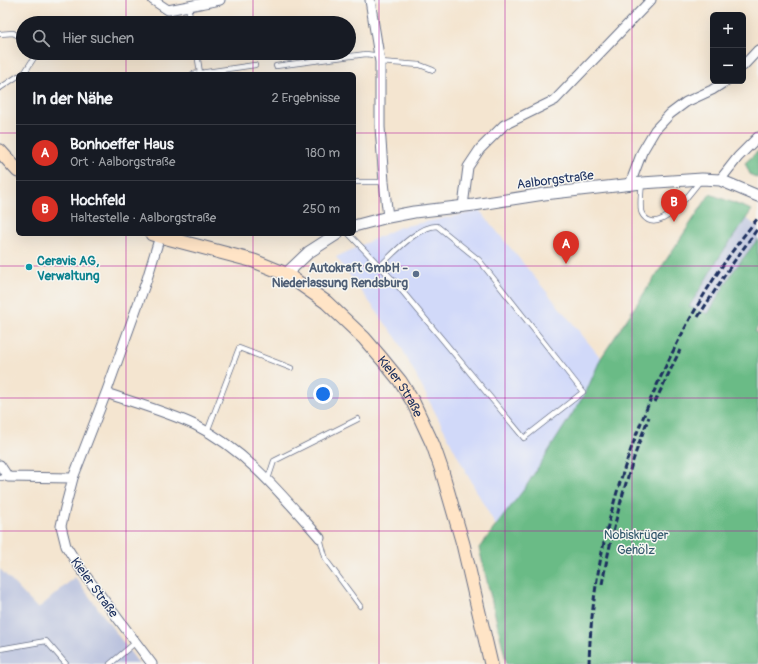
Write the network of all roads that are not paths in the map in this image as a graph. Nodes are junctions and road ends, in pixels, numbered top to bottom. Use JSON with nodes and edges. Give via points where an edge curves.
{"nodes":[{"id":1,"x":153,"y":0,"type":"edge"},
{"id":2,"x":220,"y":0,"type":"edge"},
{"id":3,"x":370,"y":0,"type":"edge"},
{"id":4,"x":651,"y":0,"type":"edge"},
{"id":5,"x":188,"y":6,"type":"junction"},
{"id":6,"x":190,"y":16,"type":"edge"},
{"id":7,"x":0,"y":34,"type":"edge"},
{"id":8,"x":16,"y":34,"type":"edge"},
{"id":9,"x":758,"y":50,"type":"edge"},
{"id":10,"x":356,"y":55,"type":"edge"},
{"id":11,"x":380,"y":59,"type":"junction"},
{"id":12,"x":33,"y":60,"type":"edge"},
{"id":13,"x":198,"y":60,"type":"edge"},
{"id":14,"x":321,"y":60,"type":"edge"},
{"id":15,"x":746,"y":63,"type":"edge"},
{"id":16,"x":256,"y":65,"type":"dead end"},
{"id":17,"x":276,"y":66,"type":"dead end"},
{"id":18,"x":433,"y":70,"type":"dead end"},
{"id":19,"x":25,"y":72,"type":"edge"},
{"id":20,"x":200,"y":72,"type":"edge"},
{"id":21,"x":207,"y":72,"type":"edge"},
{"id":22,"x":16,"y":77,"type":"edge"},
{"id":23,"x":721,"y":84,"type":"edge"},
{"id":24,"x":0,"y":88,"type":"edge"},
{"id":25,"x":758,"y":137,"type":"edge"},
{"id":26,"x":0,"y":151,"type":"edge"},
{"id":27,"x":16,"y":169,"type":"edge"},
{"id":28,"x":702,"y":179,"type":"junction"},
{"id":29,"x":720,"y":180,"type":"junction"},
{"id":30,"x":356,"y":182,"type":"edge"},
{"id":31,"x":384,"y":182,"type":"junction"},
{"id":32,"x":642,"y":183,"type":"junction"},
{"id":33,"x":630,"y":184,"type":"junction"},
{"id":34,"x":758,"y":196,"type":"edge"},
{"id":35,"x":463,"y":206,"type":"junction"},
{"id":36,"x":388,"y":217,"type":"junction"},
{"id":37,"x":356,"y":225,"type":"edge"},
{"id":38,"x":156,"y":236,"type":"edge"},
{"id":39,"x":160,"y":236,"type":"edge"},
{"id":40,"x":334,"y":236,"type":"edge"},
{"id":41,"x":351,"y":236,"type":"edge"},
{"id":42,"x":380,"y":266,"type":"junction"},
{"id":43,"x":286,"y":274,"type":"junction"},
{"id":44,"x":291,"y":368,"type":"dead end"},
{"id":45,"x":106,"y":393,"type":"junction"},
{"id":46,"x":358,"y":419,"type":"dead end"},
{"id":47,"x":207,"y":432,"type":"junction"},
{"id":48,"x":0,"y":465,"type":"edge"},
{"id":49,"x":4,"y":477,"type":"edge"},
{"id":50,"x":73,"y":478,"type":"junction"},
{"id":51,"x":268,"y":479,"type":"junction"},
{"id":52,"x":320,"y":538,"type":"joint"},
{"id":53,"x":360,"y":606,"type":"dead end"},
{"id":54,"x":136,"y":642,"type":"junction"},
{"id":55,"x":0,"y":649,"type":"edge"},
{"id":56,"x":66,"y":664,"type":"edge"},
{"id":57,"x":110,"y":664,"type":"edge"},
{"id":58,"x":152,"y":664,"type":"edge"},
{"id":59,"x":491,"y":664,"type":"edge"}],
"edges":[{"from":1,"to":5,"type":"street","via":[[168,10]]},
{"from":2,"to":5,"type":"street"},
{"from":3,"to":11,"type":"street"},
{"from":4,"to":35,"type":"street","via":[[555,100],[504,125],[480,149],[468,167]]},
{"from":5,"to":6,"type":"lane"},
{"from":7,"to":8,"type":"lane"},
{"from":9,"to":15,"type":"street"},
{"from":10,"to":11,"type":"lane","via":[[366,54]]},
{"from":11,"to":18,"type":"lane","via":[[420,65]]},
{"from":11,"to":31,"type":"street","via":[[380,127]]},
{"from":12,"to":19,"type":"lane"},
{"from":13,"to":20,"type":"lane"},
{"from":14,"to":17,"type":"lane"},
{"from":16,"to":21,"type":"lane"},
{"from":22,"to":24,"type":"lane"},
{"from":23,"to":33,"type":"street","via":[[686,102],[670,114],[642,152]]},
{"from":25,"to":29,"type":"street"},
{"from":26,"to":27,"type":"main road"},
{"from":28,"to":29,"type":"street","name":"Aalborgstraße"},
{"from":28,"to":32,"type":"street","name":"Aalborgstraße"},
{"from":28,"to":32,"type":"lane","via":[[668,216],[655,223],[644,218],[641,213]]},
{"from":29,"to":34,"type":"street","name":"Aalborgstraße"},
{"from":30,"to":31,"type":"lane"},
{"from":31,"to":36,"type":"street"},
{"from":32,"to":33,"type":"street","name":"Aalborgstraße"},
{"from":33,"to":35,"type":"street","name":"Aalborgstraße"},
{"from":35,"to":36,"type":"street","name":"Aalborgstraße"},
{"from":36,"to":37,"type":"street","name":"Aalborgstraße"},
{"from":38,"to":45,"type":"street","name":"Kieler Straße","via":[[147,279]]},
{"from":39,"to":43,"type":"main road","name":"Kieler Straße","via":[[254,261]]},
{"from":40,"to":43,"type":"street","via":[[309,252]]},
{"from":41,"to":42,"type":"lane"},
{"from":42,"to":42,"type":"lane","via":[[524,438],[583,392],[479,260],[437,226],[422,230]]},
{"from":43,"to":59,"type":"main road","name":"Kieler Straße","via":[[326,302],[364,338],[400,381],[412,402],[441,468],[463,544]]},
{"from":44,"to":47,"type":"lane","via":[[240,348]]},
{"from":45,"to":47,"type":"street"},
{"from":45,"to":50,"type":"street","name":"Kieler Straße"},
{"from":46,"to":51,"type":"lane","via":[[274,462]]},
{"from":47,"to":51,"type":"street","via":[[222,441]]},
{"from":48,"to":49,"type":"street"},
{"from":49,"to":50,"type":"street"},
{"from":50,"to":54,"type":"street","name":"Kieler Straße","via":[[61,526],[66,546]]},
{"from":51,"to":52,"type":"street"},
{"from":52,"to":53,"type":"lane","via":[[326,560]]},
{"from":54,"to":57,"type":"lane"},
{"from":54,"to":58,"type":"street","name":"Kieler Straße"},
{"from":55,"to":56,"type":"lane","via":[[46,641]]}]}
